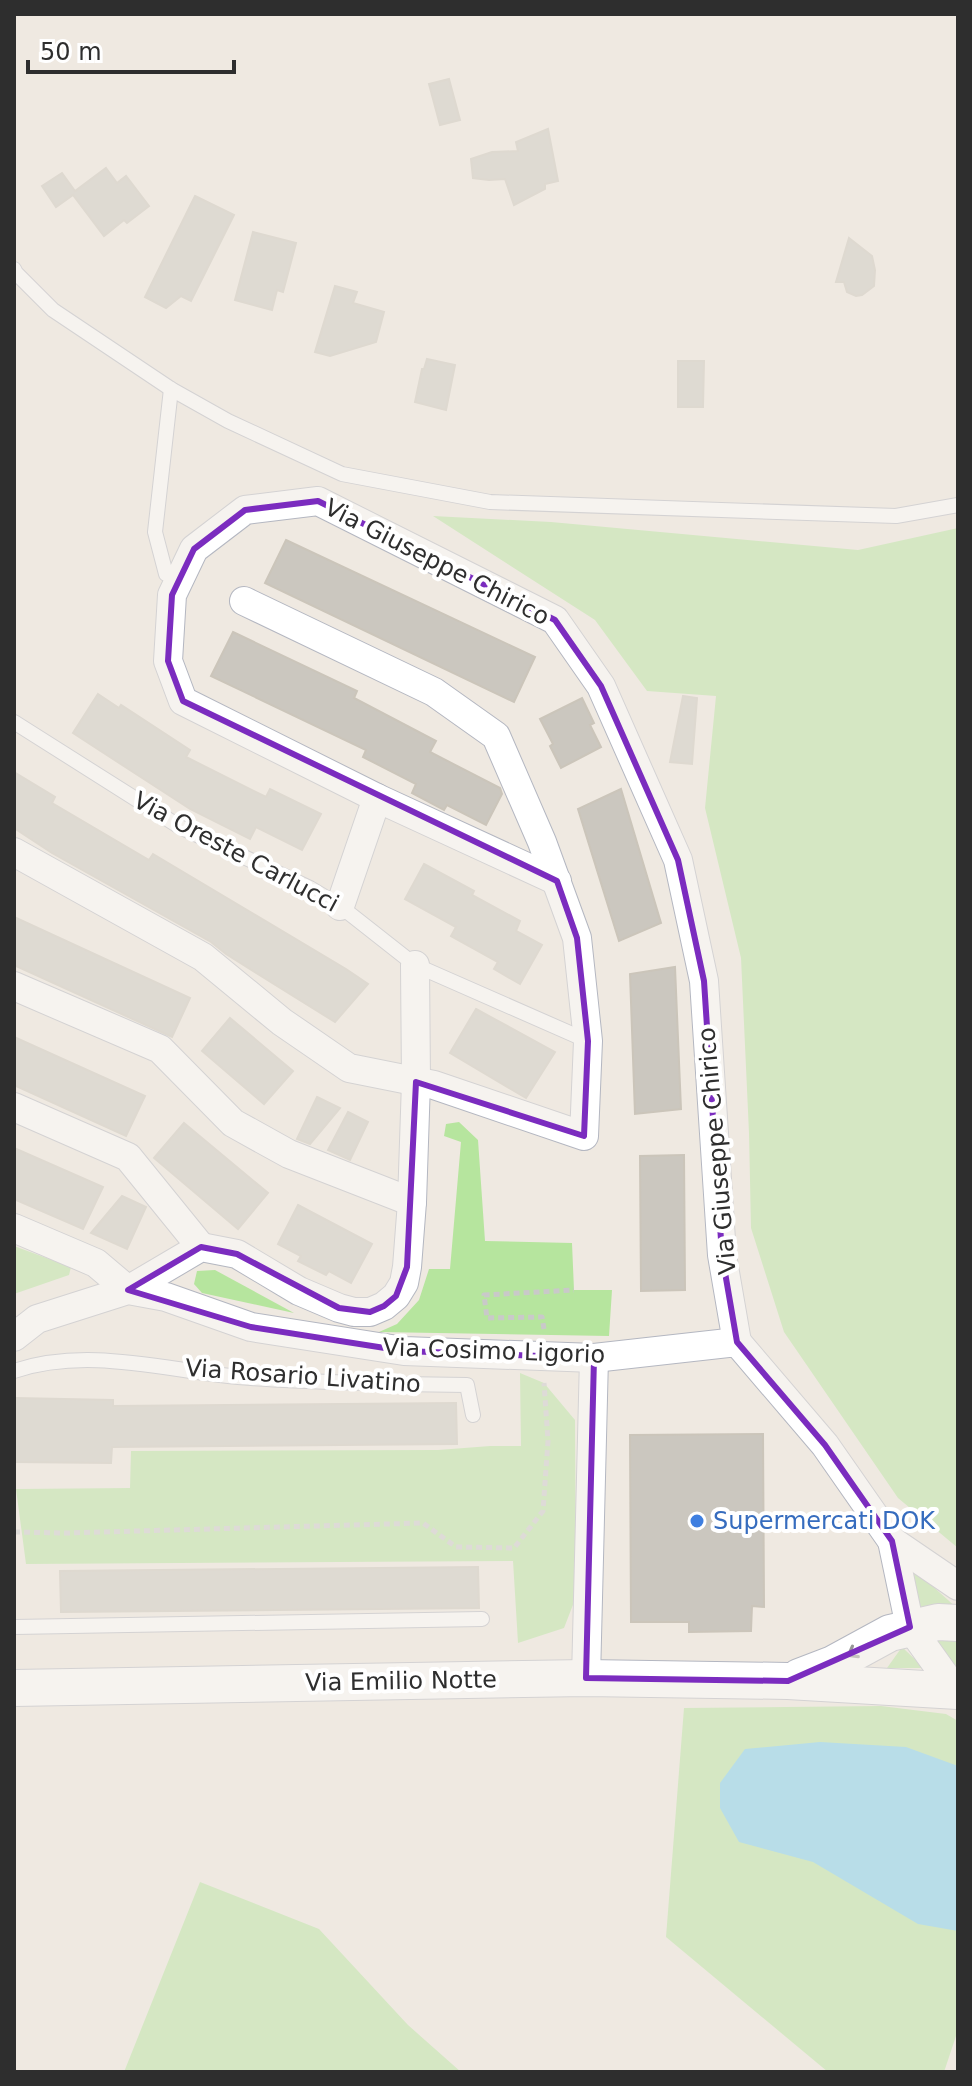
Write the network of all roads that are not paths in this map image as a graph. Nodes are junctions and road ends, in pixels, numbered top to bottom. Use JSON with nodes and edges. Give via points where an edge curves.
{"nodes":[{"id":1,"x":14,"y":269,"type":"edge"},
{"id":2,"x":171,"y":389,"type":"junction"},
{"id":3,"x":958,"y":505,"type":"edge"},
{"id":4,"x":180,"y":578,"type":"junction"},
{"id":5,"x":244,"y":601,"type":"dead end"},
{"id":6,"x":14,"y":722,"type":"edge"},
{"id":7,"x":377,"y":798,"type":"junction"},
{"id":8,"x":14,"y":852,"type":"edge"},
{"id":9,"x":557,"y":881,"type":"junction"},
{"id":10,"x":340,"y":906,"type":"junction"},
{"id":11,"x":415,"y":965,"type":"junction"},
{"id":12,"x":14,"y":986,"type":"edge"},
{"id":13,"x":588,"y":1041,"type":"junction"},
{"id":14,"x":416,"y":1082,"type":"junction"},
{"id":15,"x":14,"y":1107,"type":"edge"},
{"id":16,"x":412,"y":1202,"type":"junction"},
{"id":17,"x":14,"y":1228,"type":"edge"},
{"id":18,"x":201,"y":1247,"type":"junction"},
{"id":19,"x":128,"y":1290,"type":"junction"},
{"id":20,"x":14,"y":1337,"type":"edge"},
{"id":21,"x":737,"y":1342,"type":"junction"},
{"id":22,"x":594,"y":1358,"type":"junction"},
{"id":23,"x":14,"y":1371,"type":"edge"},
{"id":24,"x":473,"y":1415,"type":"dead end"},
{"id":25,"x":892,"y":1541,"type":"junction"},
{"id":26,"x":958,"y":1586,"type":"edge"},
{"id":27,"x":482,"y":1619,"type":"dead end"},
{"id":28,"x":958,"y":1623,"type":"edge"},
{"id":29,"x":14,"y":1627,"type":"edge"},
{"id":30,"x":910,"y":1627,"type":"junction"},
{"id":31,"x":586,"y":1678,"type":"junction"},
{"id":32,"x":788,"y":1681,"type":"junction"},
{"id":33,"x":14,"y":1688,"type":"edge"},
{"id":34,"x":956,"y":1690,"type":"edge"}],
"edges":[{"from":1,"to":2,"type":"lane","via":[[53,310]]},
{"from":2,"to":3,"type":"lane","via":[[342,474],[490,502],[896,516]]},
{"from":2,"to":4,"type":"lane","via":[[155,532],[166,574]]},
{"from":4,"to":7,"type":"street","name":"Via Giuseppe Chirico","via":[[172,595],[168,661],[183,701]]},
{"from":4,"to":21,"type":"street","name":"Via Giuseppe Chirico","via":[[194,549],[245,510],[318,501],[555,620],[601,686],[678,860],[704,981],[722,1255]]},
{"from":5,"to":9,"type":"street","via":[[434,692],[496,736]]},
{"from":6,"to":10,"type":"lane","name":"Via Oreste Carlucci","via":[[180,827]]},
{"from":7,"to":9,"type":"street","name":"Via Giuseppe Chirico"},
{"from":7,"to":10,"type":"street"},
{"from":8,"to":14,"type":"street","via":[[203,957],[349,1068]]},
{"from":9,"to":13,"type":"street","via":[[577,938]]},
{"from":10,"to":11,"type":"lane","name":"Via Oreste Carlucci"},
{"from":11,"to":13,"type":"lane","name":"Via Oreste Carlucci"},
{"from":11,"to":14,"type":"street"},
{"from":12,"to":16,"type":"street","via":[[160,1049],[233,1123],[289,1154]]},
{"from":13,"to":14,"type":"street","via":[[584,1136]]},
{"from":14,"to":16,"type":"street"},
{"from":15,"to":18,"type":"street","via":[[128,1157]]},
{"from":16,"to":18,"type":"street","via":[[404,1283],[396,1296],[370,1312],[339,1308],[237,1254]]},
{"from":17,"to":19,"type":"street","via":[[96,1263]]},
{"from":18,"to":19,"type":"street"},
{"from":19,"to":20,"type":"street","name":"Via Cosimo Ligorio","via":[[37,1319]]},
{"from":19,"to":22,"type":"street","name":"Via Cosimo Ligorio","via":[[166,1297],[251,1327],[404,1351]]},
{"from":21,"to":22,"type":"street","name":"Via Cosimo Ligorio"},
{"from":21,"to":25,"type":"street","via":[[825,1445]]},
{"from":22,"to":31,"type":"street"},
{"from":23,"to":24,"type":"lane","name":"Via Rosario Livatino","via":[[34,1364],[101,1359],[249,1378],[467,1385]]},
{"from":25,"to":26,"type":"street"},
{"from":25,"to":30,"type":"street"},
{"from":27,"to":29,"type":"lane"},
{"from":28,"to":30,"type":"street"},
{"from":30,"to":32,"type":"street","one_way":true},
{"from":30,"to":34,"type":"street"},
{"from":31,"to":32,"type":"street","name":"Via Emilio Notte"},
{"from":31,"to":33,"type":"street","name":"Via Emilio Notte"},
{"from":32,"to":34,"type":"street","name":"Via Emilio Notte"}]}
